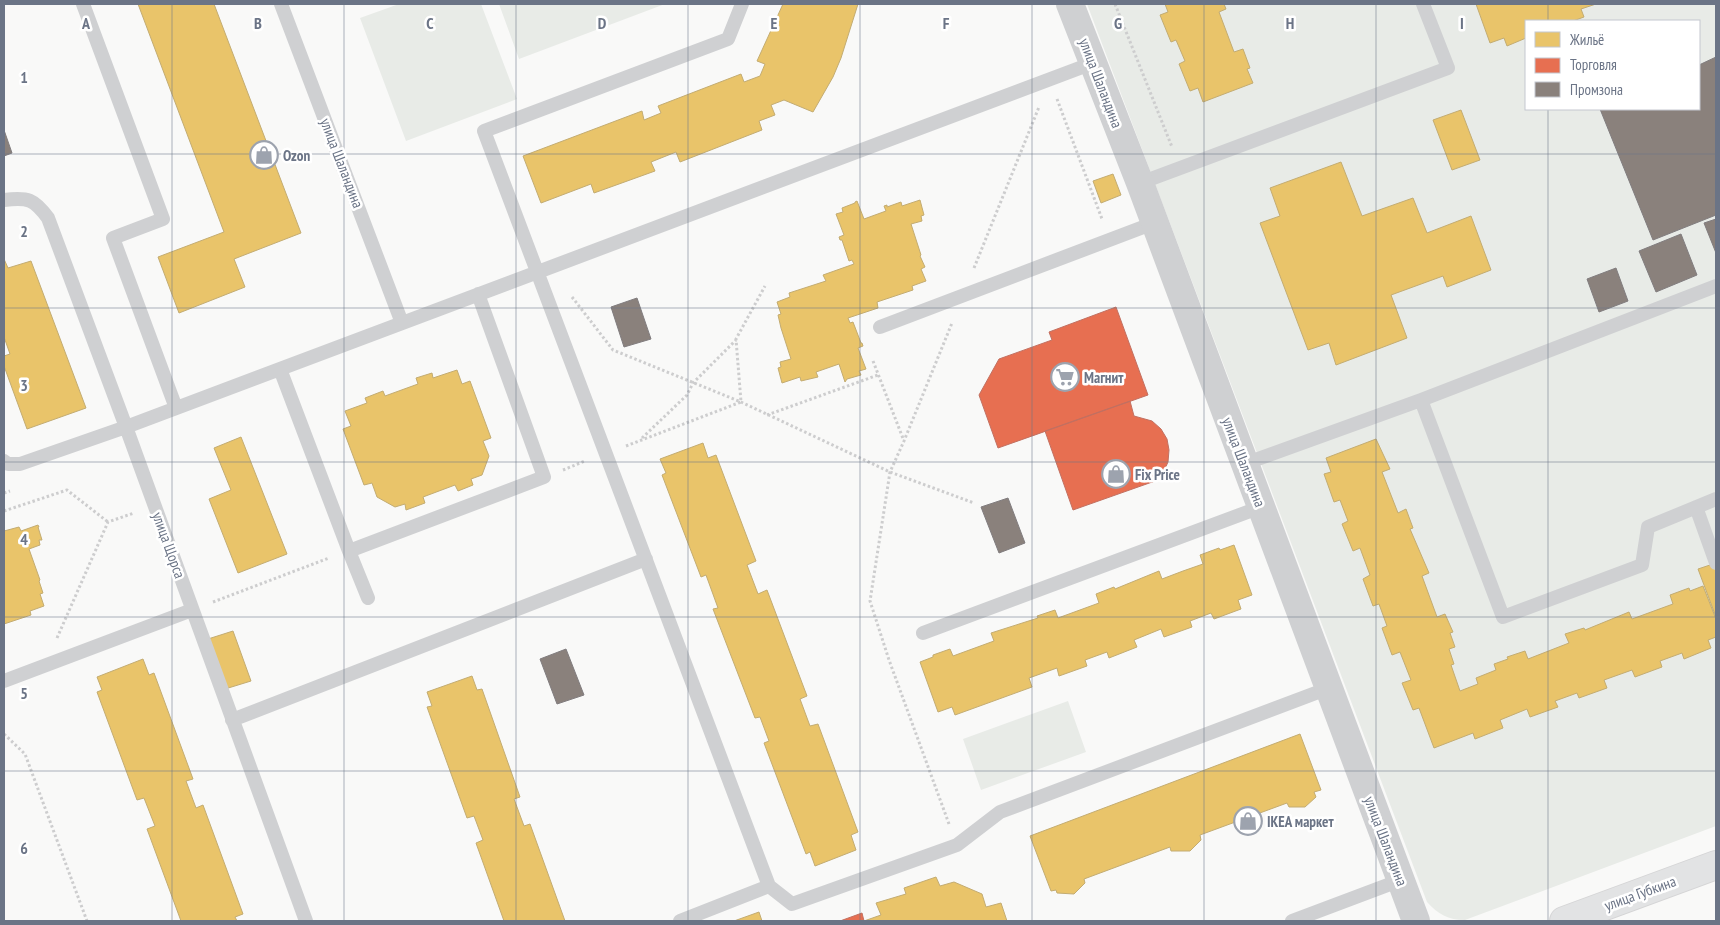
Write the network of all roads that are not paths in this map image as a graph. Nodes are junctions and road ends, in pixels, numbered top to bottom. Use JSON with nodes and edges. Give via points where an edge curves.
{"nodes":[{"id":1,"x":83,"y":4,"type":"edge"},
{"id":2,"x":282,"y":4,"type":"edge"},
{"id":3,"x":742,"y":4,"type":"edge"},
{"id":4,"x":1070,"y":4,"type":"edge"},
{"id":5,"x":1423,"y":4,"type":"edge"},
{"id":6,"x":1093,"y":63,"type":"junction"},
{"id":7,"x":1140,"y":183,"type":"junction"},
{"id":8,"x":4,"y":200,"type":"edge"},
{"id":9,"x":1154,"y":224,"type":"junction"},
{"id":10,"x":538,"y":272,"type":"junction"},
{"id":11,"x":1716,"y":286,"type":"edge"},
{"id":12,"x":478,"y":294,"type":"junction"},
{"id":13,"x":402,"y":323,"type":"junction"},
{"id":14,"x":880,"y":327,"type":"dead end"},
{"id":15,"x":280,"y":369,"type":"junction"},
{"id":16,"x":1421,"y":400,"type":"junction"},
{"id":17,"x":176,"y":408,"type":"junction"},
{"id":18,"x":126,"y":427,"type":"junction"},
{"id":19,"x":4,"y":461,"type":"edge"},
{"id":20,"x":1244,"y":464,"type":"junction"},
{"id":21,"x":1716,"y":499,"type":"edge"},
{"id":22,"x":1261,"y":507,"type":"junction"},
{"id":23,"x":1696,"y":507,"type":"junction"},
{"id":24,"x":348,"y":551,"type":"junction"},
{"id":25,"x":646,"y":559,"type":"junction"},
{"id":26,"x":1716,"y":563,"type":"edge"},
{"id":27,"x":368,"y":598,"type":"dead end"},
{"id":28,"x":192,"y":610,"type":"junction"},
{"id":29,"x":923,"y":633,"type":"dead end"},
{"id":30,"x":4,"y":681,"type":"edge"},
{"id":31,"x":1329,"y":688,"type":"junction"},
{"id":32,"x":232,"y":720,"type":"junction"},
{"id":33,"x":1716,"y":865,"type":"edge"},
{"id":34,"x":1401,"y":880,"type":"junction"},
{"id":35,"x":769,"y":886,"type":"junction"},
{"id":36,"x":306,"y":921,"type":"edge"},
{"id":37,"x":680,"y":921,"type":"edge"},
{"id":38,"x":1292,"y":921,"type":"edge"},
{"id":39,"x":1416,"y":921,"type":"edge"},
{"id":40,"x":1564,"y":921,"type":"edge"}],
"edges":[{"from":1,"to":17,"type":"lane","via":[[163,219],[112,238]]},
{"from":2,"to":13,"type":"lane","name":"улица Шаландина"},
{"from":3,"to":10,"type":"lane","via":[[728,39],[484,131]]},
{"from":4,"to":6,"type":"street","name":"улица Шаландина"},
{"from":5,"to":7,"type":"lane","via":[[1448,68]]},
{"from":6,"to":7,"type":"street","name":"улица Шаландина"},
{"from":6,"to":10,"type":"lane"},
{"from":7,"to":9,"type":"street","name":"улица Шаландина"},
{"from":8,"to":18,"type":"lane","name":"улица Щорса","via":[[23,198],[38,205],[48,218]]},
{"from":9,"to":14,"type":"lane"},
{"from":9,"to":20,"type":"street","name":"улица Шаландина"},
{"from":10,"to":12,"type":"lane"},
{"from":10,"to":25,"type":"lane"},
{"from":11,"to":16,"type":"lane"},
{"from":12,"to":13,"type":"lane"},
{"from":12,"to":24,"type":"lane","via":[[544,477]]},
{"from":13,"to":15,"type":"lane"},
{"from":15,"to":17,"type":"lane"},
{"from":15,"to":24,"type":"lane"},
{"from":16,"to":20,"type":"lane"},
{"from":16,"to":23,"type":"lane","via":[[1503,617],[1642,565],[1648,527]]},
{"from":17,"to":18,"type":"lane"},
{"from":18,"to":19,"type":"lane","via":[[20,464]]},
{"from":18,"to":28,"type":"lane","name":"улица Щорса"},
{"from":20,"to":22,"type":"street","name":"улица Шаландина"},
{"from":21,"to":23,"type":"lane"},
{"from":22,"to":29,"type":"lane"},
{"from":22,"to":31,"type":"street","name":"улица Шаландина"},
{"from":23,"to":26,"type":"lane"},
{"from":24,"to":27,"type":"lane"},
{"from":25,"to":32,"type":"lane"},
{"from":25,"to":35,"type":"lane"},
{"from":28,"to":30,"type":"lane"},
{"from":28,"to":32,"type":"lane","name":"улица Щорса"},
{"from":31,"to":34,"type":"street","name":"улица Шаландина"},
{"from":31,"to":35,"type":"lane","via":[[1000,812],[957,844],[792,904]]},
{"from":32,"to":36,"type":"lane","name":"улица Щорса"},
{"from":33,"to":40,"type":"main road","name":"улица Губкина"},
{"from":34,"to":38,"type":"lane"},
{"from":34,"to":39,"type":"street","name":"улица Шаландина"},
{"from":35,"to":37,"type":"lane"}]}
